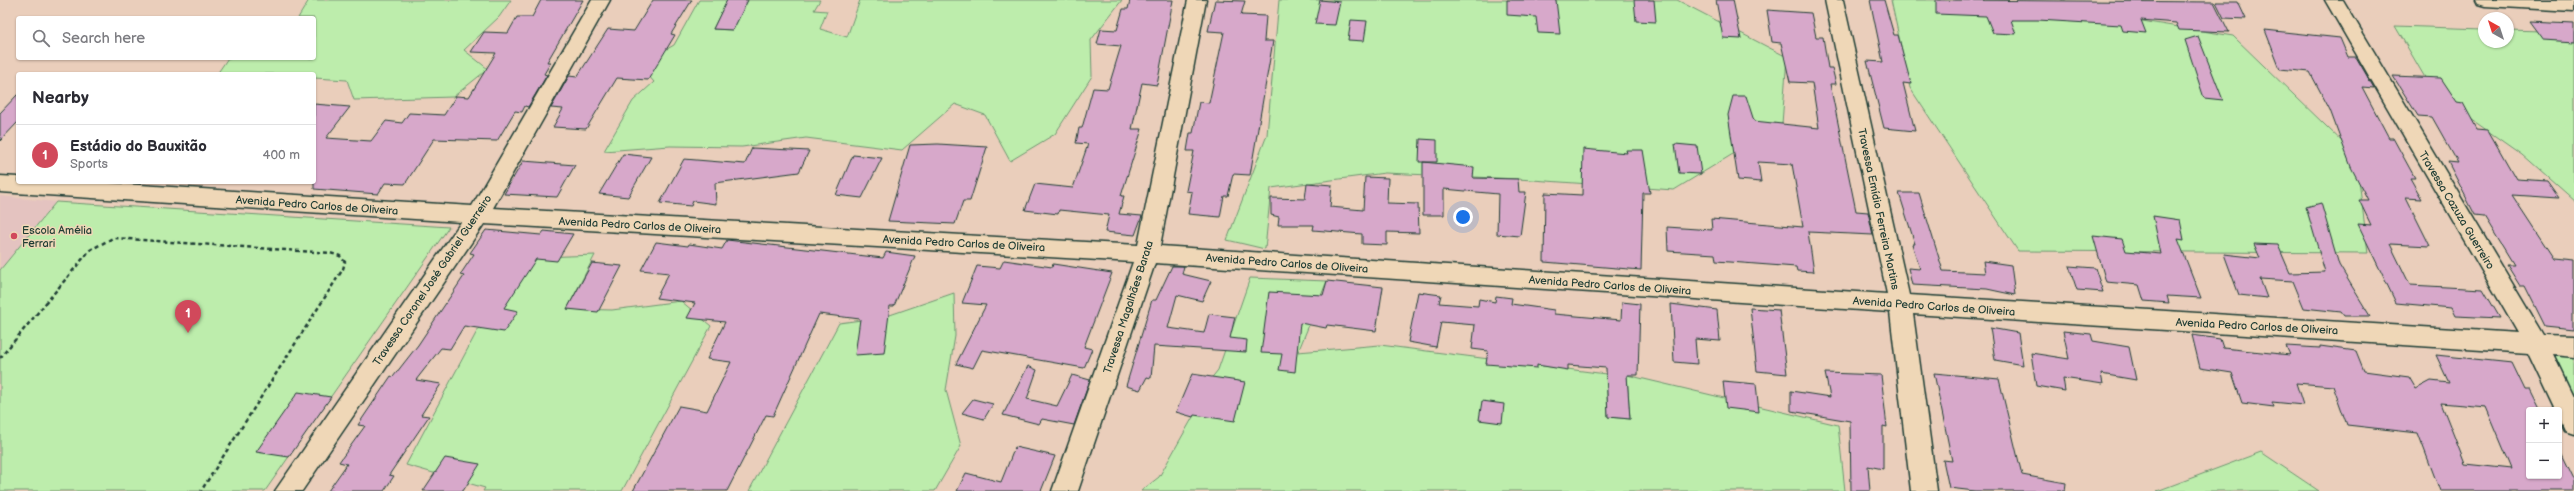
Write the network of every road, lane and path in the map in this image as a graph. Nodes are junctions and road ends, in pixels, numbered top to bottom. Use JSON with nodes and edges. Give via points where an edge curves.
{"nodes":[{"id":1,"x":601,"y":0,"type":"edge"},
{"id":2,"x":1197,"y":0,"type":"edge"},
{"id":3,"x":1834,"y":0,"type":"edge"},
{"id":4,"x":2334,"y":0,"type":"edge"},
{"id":5,"x":2485,"y":0,"type":"edge"},
{"id":6,"x":2574,"y":5,"type":"edge"},
{"id":7,"x":0,"y":184,"type":"edge"},
{"id":8,"x":478,"y":215,"type":"junction"},
{"id":9,"x":1147,"y":254,"type":"junction"},
{"id":10,"x":1900,"y":304,"type":"junction"},
{"id":11,"x":2536,"y":343,"type":"junction"},
{"id":12,"x":2574,"y":346,"type":"edge"},
{"id":13,"x":0,"y":358,"type":"edge"},
{"id":14,"x":2574,"y":423,"type":"edge"},
{"id":15,"x":201,"y":491,"type":"edge"},
{"id":16,"x":288,"y":491,"type":"edge"},
{"id":17,"x":1065,"y":491,"type":"edge"},
{"id":18,"x":1924,"y":491,"type":"edge"}],
"edges":[{"from":1,"to":8,"type":"street","name":"Travessa Coronel José Gabriel Guerreiro"},
{"from":2,"to":9,"type":"street","name":"Travessa Magalhães Barata"},
{"from":3,"to":10,"type":"street","name":"Travessa Emídio Ferreira Martins"},
{"from":4,"to":11,"type":"street","name":"Travessa Cazuza Guerreiro"},
{"from":5,"to":6,"type":"street"},
{"from":7,"to":8,"type":"street","name":"Avenida Pedro Carlos de Oliveira"},
{"from":8,"to":9,"type":"street","name":"Avenida Pedro Carlos de Oliveira"},
{"from":8,"to":16,"type":"street","name":"Travessa Coronel José Gabriel Guerreiro"},
{"from":9,"to":10,"type":"street","name":"Avenida Pedro Carlos de Oliveira"},
{"from":9,"to":17,"type":"street","name":"Travessa Magalhães Barata"},
{"from":10,"to":11,"type":"street","name":"Avenida Pedro Carlos de Oliveira"},
{"from":10,"to":18,"type":"street","name":"Travessa Emídio Ferreira Martins"},
{"from":11,"to":12,"type":"street","name":"Avenida Pedro Carlos de Oliveira"},
{"from":11,"to":14,"type":"street","name":"Travessa Cazuza Guerreiro"},
{"from":13,"to":15,"type":"path","via":[[90,250],[113,238],[330,253],[340,256],[345,262],[343,270]]}]}
